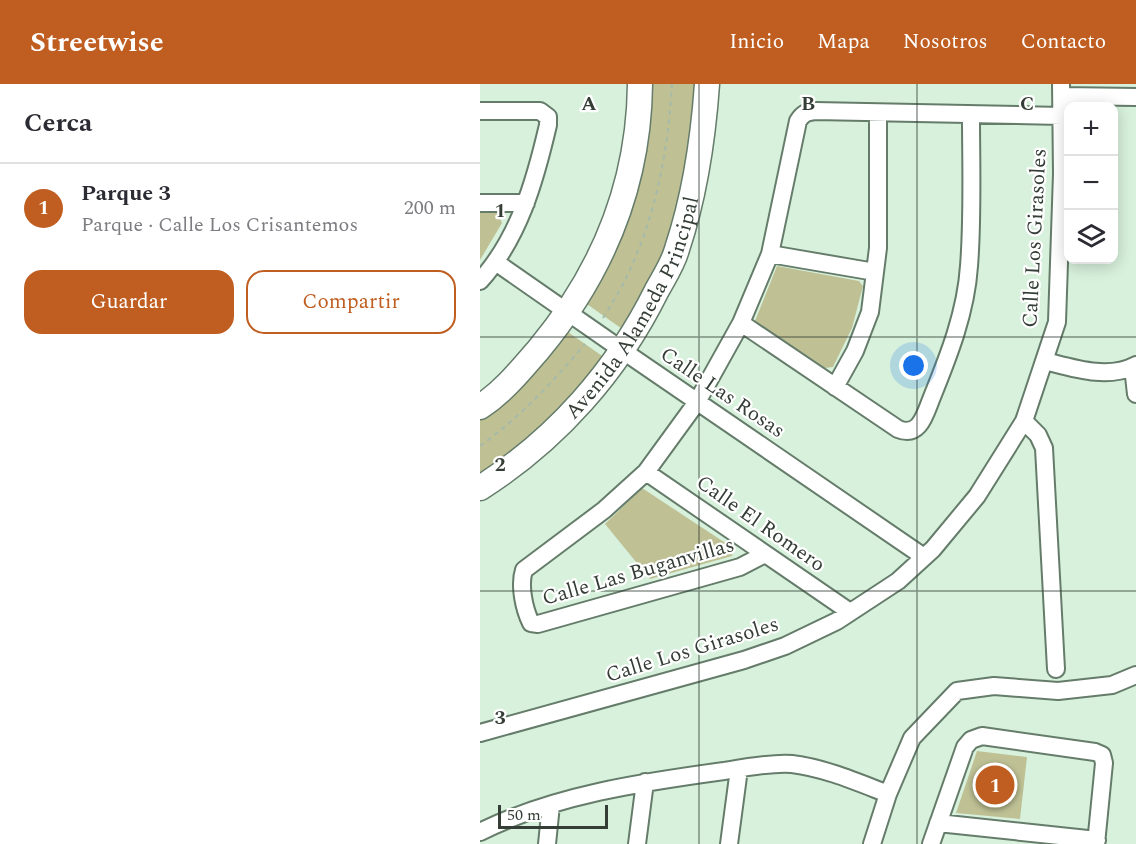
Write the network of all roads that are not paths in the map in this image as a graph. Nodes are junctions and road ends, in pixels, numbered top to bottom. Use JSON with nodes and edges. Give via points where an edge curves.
{"nodes":[{"id":1,"x":640,"y":84,"type":"edge"},
{"id":2,"x":707,"y":84,"type":"edge"},
{"id":3,"x":1061,"y":90,"type":"edge"},
{"id":4,"x":1136,"y":97,"type":"edge"},
{"id":5,"x":480,"y":111,"type":"edge"},
{"id":6,"x":878,"y":114,"type":"junction"},
{"id":7,"x":972,"y":115,"type":"junction"},
{"id":8,"x":1062,"y":116,"type":"junction"},
{"id":9,"x":480,"y":203,"type":"edge"},
{"id":10,"x":526,"y":203,"type":"junction"},
{"id":11,"x":770,"y":254,"type":"junction"},
{"id":12,"x":497,"y":262,"type":"junction"},
{"id":13,"x":875,"y":272,"type":"junction"},
{"id":14,"x":480,"y":281,"type":"edge"},
{"id":15,"x":567,"y":312,"type":"junction"},
{"id":16,"x":741,"y":323,"type":"junction"},
{"id":17,"x":622,"y":350,"type":"junction"},
{"id":18,"x":1045,"y":361,"type":"junction"},
{"id":19,"x":1135,"y":366,"type":"edge"},
{"id":20,"x":835,"y":387,"type":"junction"},
{"id":21,"x":1136,"y":393,"type":"edge"},
{"id":22,"x":697,"y":402,"type":"junction"},
{"id":23,"x":480,"y":407,"type":"edge"},
{"id":24,"x":1024,"y":422,"type":"junction"},
{"id":25,"x":646,"y":472,"type":"junction"},
{"id":26,"x":480,"y":488,"type":"edge"},
{"id":27,"x":765,"y":554,"type":"junction"},
{"id":28,"x":924,"y":557,"type":"junction"},
{"id":29,"x":850,"y":612,"type":"junction"},
{"id":30,"x":1056,"y":669,"type":"dead end"},
{"id":31,"x":1136,"y":675,"type":"edge"},
{"id":32,"x":480,"y":733,"type":"edge"},
{"id":33,"x":739,"y":769,"type":"junction"},
{"id":34,"x":645,"y":782,"type":"junction"},
{"id":35,"x":888,"y":794,"type":"junction"},
{"id":36,"x":551,"y":805,"type":"junction"},
{"id":37,"x":938,"y":823,"type":"junction"},
{"id":38,"x":480,"y":832,"type":"edge"},
{"id":39,"x":1096,"y":842,"type":"edge"},
{"id":40,"x":547,"y":844,"type":"edge"},
{"id":41,"x":637,"y":844,"type":"edge"},
{"id":42,"x":729,"y":844,"type":"edge"},
{"id":43,"x":872,"y":844,"type":"edge"},
{"id":44,"x":930,"y":844,"type":"edge"}],
"edges":[{"from":1,"to":15,"type":"street","via":[[640,112],[629,181],[609,237]]},
{"from":2,"to":17,"type":"street","name":"Avenida Alameda Principal","via":[[695,191],[676,252],[650,306]]},
{"from":3,"to":4,"type":"street"},
{"from":3,"to":8,"type":"street","name":"Calle Los Girasoles"},
{"from":5,"to":10,"type":"street","via":[[540,111],[548,117]]},
{"from":6,"to":7,"type":"street"},
{"from":6,"to":11,"type":"street","name":"Calle Las Buganvillas","via":[[816,111],[802,115]]},
{"from":6,"to":13,"type":"street"},
{"from":7,"to":8,"type":"street"},
{"from":7,"to":20,"type":"street","via":[[969,267],[955,340],[923,420],[906,433]]},
{"from":8,"to":18,"type":"street","name":"Calle Los Girasoles","via":[[1057,321]]},
{"from":9,"to":10,"type":"street"},
{"from":10,"to":12,"type":"street"},
{"from":11,"to":13,"type":"street"},
{"from":11,"to":16,"type":"street","name":"Calle Las Buganvillas"},
{"from":12,"to":14,"type":"street"},
{"from":12,"to":15,"type":"street","name":"Calle Las Rosas"},
{"from":13,"to":20,"type":"street","via":[[870,312]]},
{"from":15,"to":17,"type":"street","name":"Calle Las Rosas"},
{"from":15,"to":23,"type":"street","via":[[521,370]]},
{"from":16,"to":20,"type":"street"},
{"from":16,"to":22,"type":"street","name":"Calle Las Buganvillas"},
{"from":17,"to":22,"type":"street","name":"Calle Las Rosas"},
{"from":17,"to":26,"type":"street","name":"Avenida Alameda Principal","via":[[595,388],[542,442]]},
{"from":18,"to":19,"type":"street","via":[[1105,373]]},
{"from":18,"to":24,"type":"street","name":"Calle Los Girasoles"},
{"from":19,"to":21,"type":"street"},
{"from":22,"to":25,"type":"street","name":"Calle Las Buganvillas"},
{"from":22,"to":28,"type":"street","name":"Calle Las Rosas"},
{"from":24,"to":28,"type":"street","name":"Calle Los Girasoles","via":[[977,496]]},
{"from":24,"to":30,"type":"street","via":[[1038,435],[1044,448]]},
{"from":25,"to":27,"type":"street","name":"Calle El Romero"},
{"from":25,"to":27,"type":"street","name":"Calle Las Buganvillas","via":[[604,510],[524,570],[531,623],[740,567]]},
{"from":27,"to":29,"type":"street","name":"Calle El Romero"},
{"from":28,"to":29,"type":"street","name":"Calle Los Girasoles","via":[[898,581]]},
{"from":29,"to":32,"type":"street","name":"Calle Los Girasoles","via":[[785,646],[744,660]]},
{"from":31,"to":35,"type":"street","via":[[1112,685],[1058,691],[994,686],[957,691],[912,738]]},
{"from":33,"to":34,"type":"street"},
{"from":33,"to":35,"type":"street","via":[[789,763]]},
{"from":33,"to":42,"type":"street"},
{"from":34,"to":36,"type":"street"},
{"from":34,"to":41,"type":"street"},
{"from":35,"to":43,"type":"street"},
{"from":36,"to":38,"type":"street"},
{"from":36,"to":40,"type":"street"},
{"from":37,"to":39,"type":"street"},
{"from":37,"to":39,"type":"street","via":[[965,747],[982,736],[1102,755]]},
{"from":37,"to":44,"type":"street"}]}
